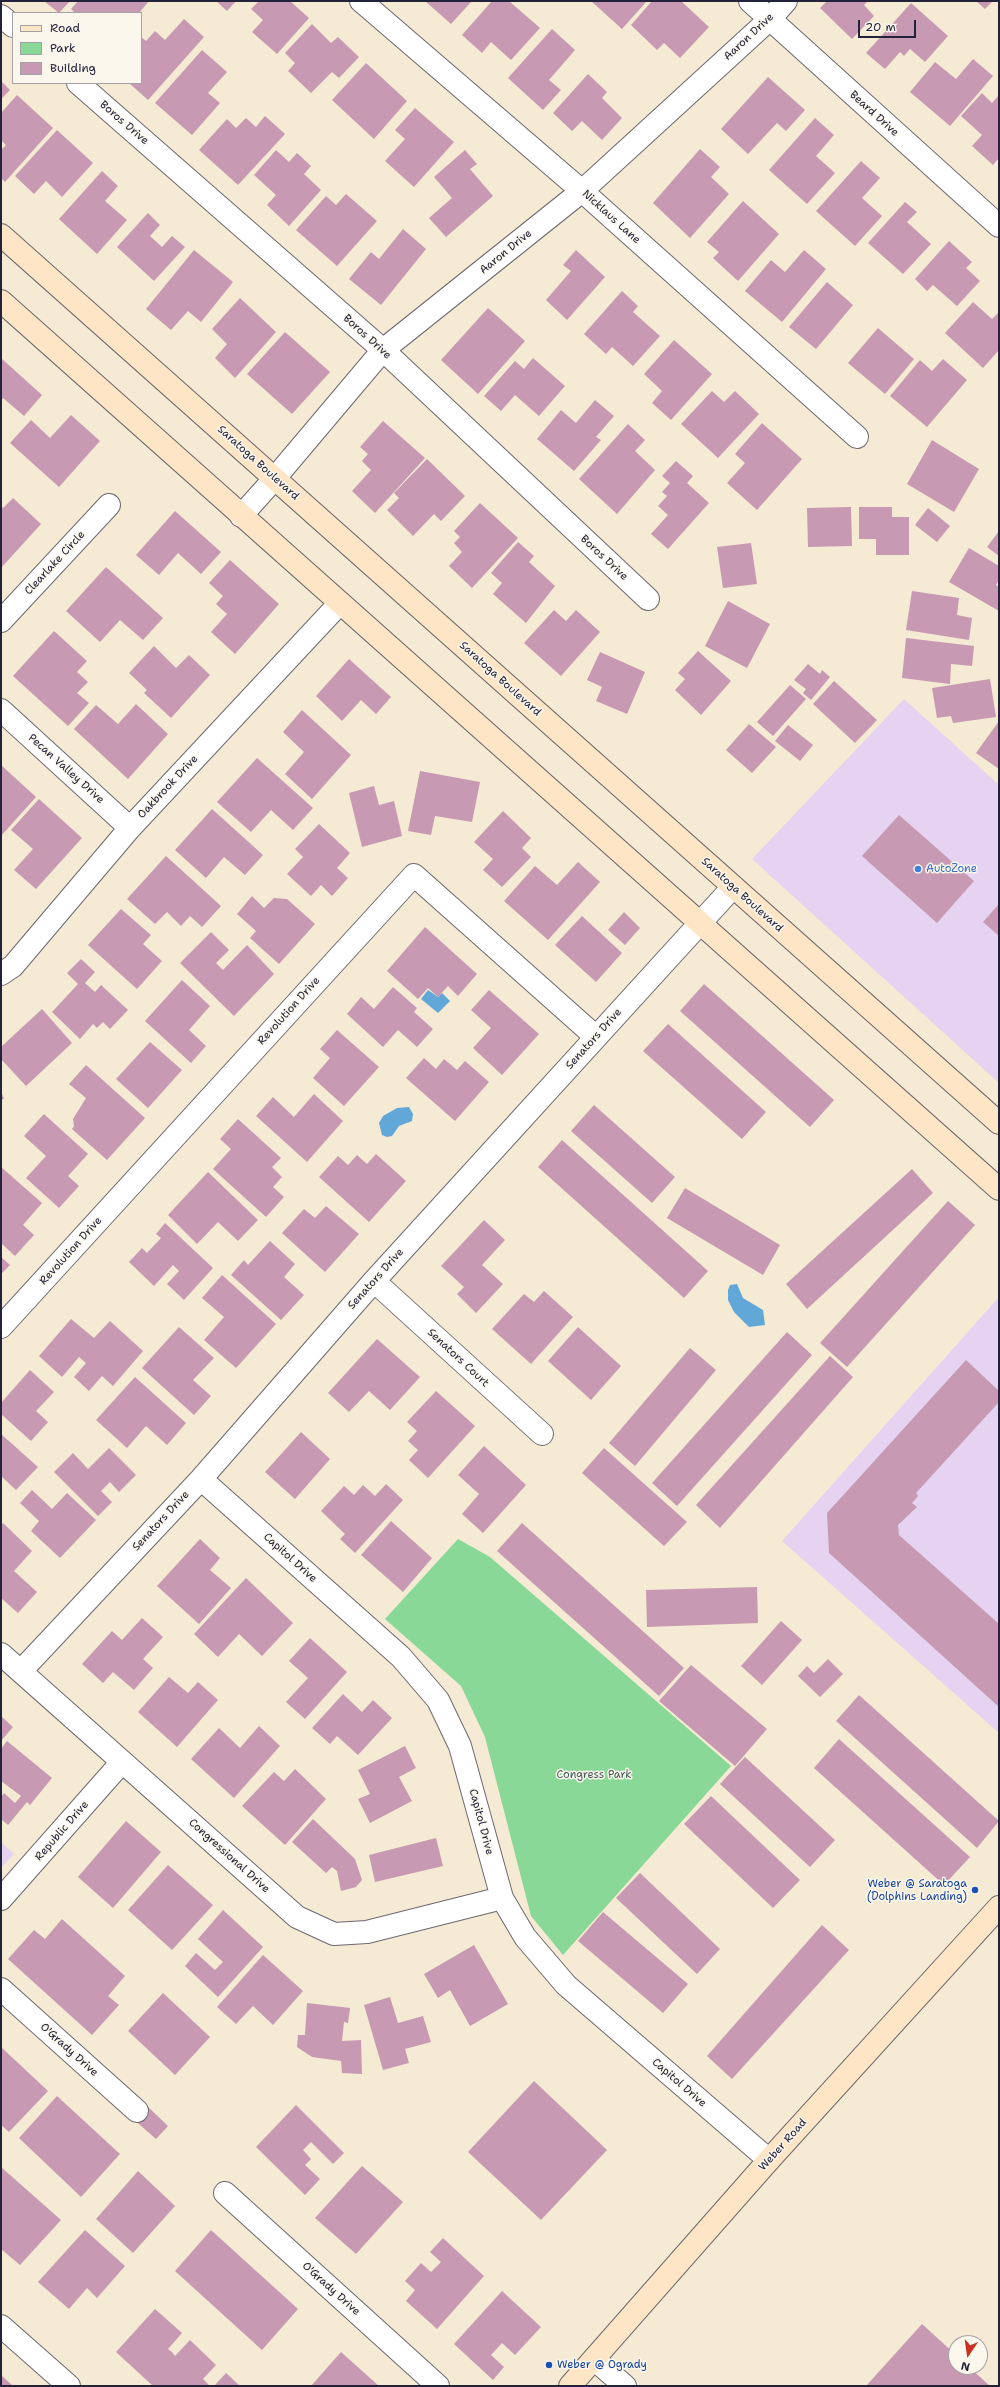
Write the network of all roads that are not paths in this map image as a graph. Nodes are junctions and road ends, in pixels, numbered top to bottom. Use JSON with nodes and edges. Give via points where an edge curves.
{"nodes":[{"id":1,"x":361,"y":1,"type":"edge"},
{"id":2,"x":750,"y":1,"type":"edge"},
{"id":3,"x":786,"y":1,"type":"edge"},
{"id":4,"x":1,"y":16,"type":"edge"},
{"id":5,"x":770,"y":19,"type":"junction"},
{"id":6,"x":12,"y":25,"type":"edge"},
{"id":7,"x":79,"y":84,"type":"edge"},
{"id":8,"x":582,"y":191,"type":"junction"},
{"id":9,"x":999,"y":226,"type":"edge"},
{"id":10,"x":1,"y":235,"type":"edge"},
{"id":11,"x":1,"y":301,"type":"edge"},
{"id":12,"x":383,"y":350,"type":"junction"},
{"id":13,"x":857,"y":437,"type":"dead end"},
{"id":14,"x":275,"y":478,"type":"junction"},
{"id":15,"x":109,"y":505,"type":"dead end"},
{"id":16,"x":241,"y":516,"type":"junction"},
{"id":17,"x":648,"y":600,"type":"dead end"},
{"id":18,"x":340,"y":603,"type":"junction"},
{"id":19,"x":1,"y":622,"type":"edge"},
{"id":20,"x":1,"y":710,"type":"edge"},
{"id":21,"x":130,"y":828,"type":"junction"},
{"id":22,"x":733,"y":887,"type":"junction"},
{"id":23,"x":700,"y":923,"type":"junction"},
{"id":24,"x":1,"y":974,"type":"edge"},
{"id":25,"x":596,"y":1037,"type":"junction"},
{"id":26,"x":999,"y":1123,"type":"edge"},
{"id":27,"x":999,"y":1189,"type":"edge"},
{"id":28,"x":374,"y":1281,"type":"junction"},
{"id":29,"x":1,"y":1327,"type":"edge"},
{"id":30,"x":542,"y":1434,"type":"dead end"},
{"id":31,"x":201,"y":1479,"type":"junction"},
{"id":32,"x":1,"y":1654,"type":"edge"},
{"id":33,"x":21,"y":1672,"type":"junction"},
{"id":34,"x":122,"y":1762,"type":"junction"},
{"id":35,"x":502,"y":1898,"type":"junction"},
{"id":36,"x":1,"y":1900,"type":"edge"},
{"id":37,"x":999,"y":1906,"type":"edge"},
{"id":38,"x":1,"y":1989,"type":"edge"},
{"id":39,"x":137,"y":2111,"type":"dead end"},
{"id":40,"x":769,"y":2160,"type":"junction"},
{"id":41,"x":225,"y":2192,"type":"dead end"},
{"id":42,"x":1,"y":2326,"type":"edge"},
{"id":43,"x":594,"y":2360,"type":"junction"},
{"id":44,"x":69,"y":2386,"type":"edge"},
{"id":45,"x":438,"y":2386,"type":"edge"},
{"id":46,"x":570,"y":2386,"type":"edge"},
{"id":47,"x":625,"y":2386,"type":"edge"}],
"edges":[{"from":1,"to":8,"type":"street","name":"Nicklaus Lane"},
{"from":2,"to":5,"type":"street","name":"Beard Drive"},
{"from":3,"to":5,"type":"street","name":"Aaron Drive"},
{"from":4,"to":6,"type":"street"},
{"from":5,"to":8,"type":"street","name":"Aaron Drive"},
{"from":5,"to":9,"type":"street","name":"Beard Drive"},
{"from":7,"to":12,"type":"street","name":"Boros Drive"},
{"from":8,"to":12,"type":"street","name":"Aaron Drive"},
{"from":8,"to":13,"type":"street","name":"Nicklaus Lane"},
{"from":10,"to":14,"type":"main road","name":"Saratoga Boulevard"},
{"from":11,"to":16,"type":"main road"},
{"from":12,"to":14,"type":"street","name":"Aaron Drive"},
{"from":12,"to":17,"type":"street","name":"Boros Drive"},
{"from":14,"to":16,"type":"street","name":"Aaron Drive"},
{"from":14,"to":22,"type":"main road","name":"Saratoga Boulevard"},
{"from":15,"to":19,"type":"street","name":"Clearlake Circle"},
{"from":16,"to":18,"type":"main road"},
{"from":18,"to":21,"type":"street","name":"Oakbrook Drive"},
{"from":18,"to":23,"type":"main road"},
{"from":20,"to":21,"type":"street","name":"Pecan Valley Drive"},
{"from":21,"to":24,"type":"street","name":"Oakbrook Drive","via":[[13,966]]},
{"from":22,"to":23,"type":"street","name":"Senators Drive"},
{"from":22,"to":26,"type":"main road","name":"Saratoga Boulevard"},
{"from":23,"to":25,"type":"street","name":"Senators Drive"},
{"from":23,"to":27,"type":"main road"},
{"from":25,"to":28,"type":"street","name":"Senators Drive"},
{"from":25,"to":29,"type":"street","name":"Revolution Drive","via":[[414,875]]},
{"from":28,"to":30,"type":"street","name":"Senators Court"},
{"from":28,"to":31,"type":"street","name":"Senators Drive"},
{"from":31,"to":33,"type":"street","name":"Senators Drive"},
{"from":31,"to":35,"type":"street","name":"Capitol Drive","via":[[401,1657],[438,1700],[460,1746]]},
{"from":32,"to":33,"type":"street","name":"Congressional Drive"},
{"from":33,"to":34,"type":"street","name":"Congressional Drive"},
{"from":34,"to":35,"type":"street","name":"Congressional Drive","via":[[297,1917],[334,1934],[367,1932]]},
{"from":34,"to":36,"type":"street","name":"Republic Drive"},
{"from":35,"to":40,"type":"street","name":"Capitol Drive","via":[[525,1937],[566,1985]]},
{"from":37,"to":40,"type":"main road","name":"Weber Road"},
{"from":38,"to":39,"type":"street","name":"O'Grady Drive"},
{"from":40,"to":43,"type":"main road","name":"Weber Road"},
{"from":41,"to":45,"type":"street","name":"O'Grady Drive"},
{"from":42,"to":44,"type":"street"},
{"from":43,"to":46,"type":"main road","name":"Weber Road"},
{"from":43,"to":47,"type":"street"}]}
